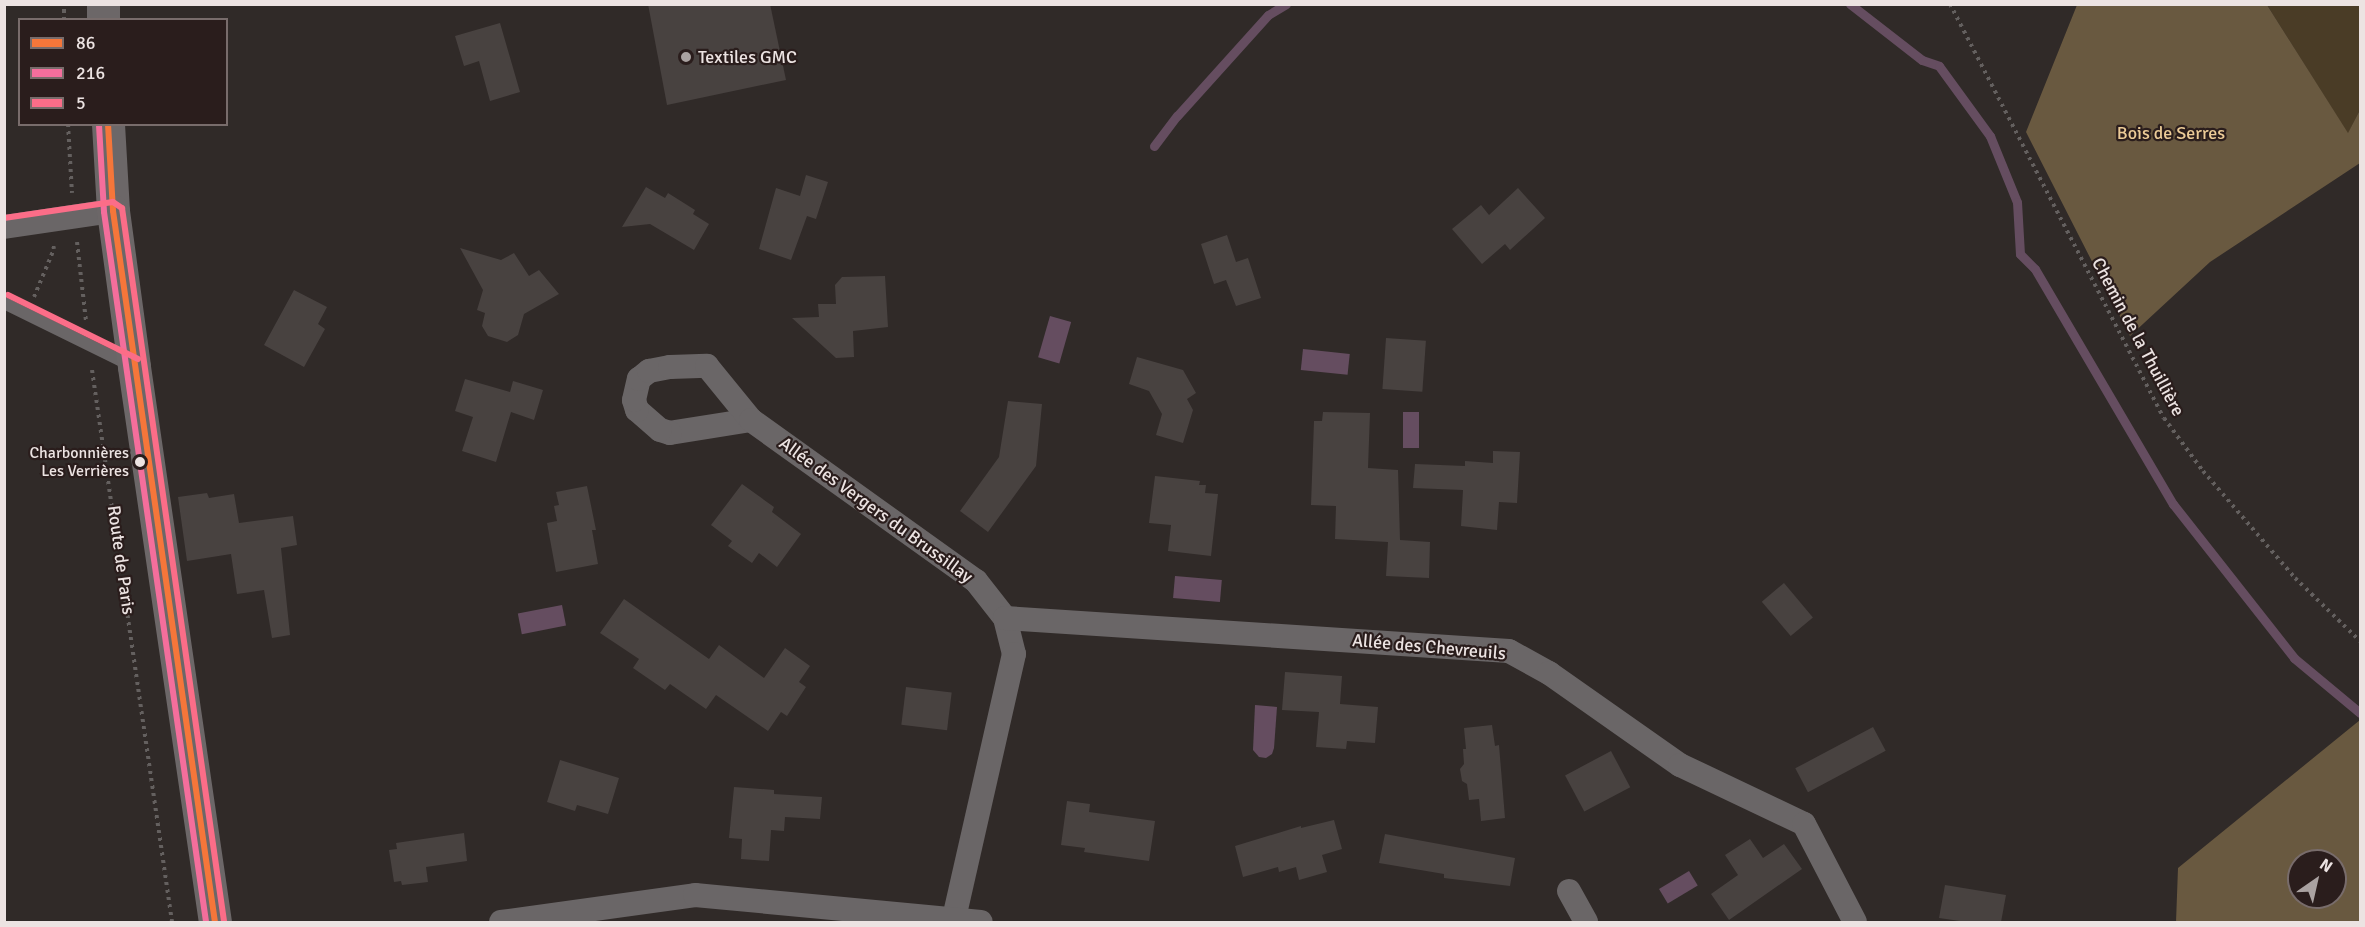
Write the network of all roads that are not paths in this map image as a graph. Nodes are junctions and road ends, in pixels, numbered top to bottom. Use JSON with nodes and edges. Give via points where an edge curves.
{"nodes":[{"id":1,"x":108,"y":126,"type":"edge"},
{"id":2,"x":113,"y":211,"type":"junction"},
{"id":3,"x":4,"y":226,"type":"edge"},
{"id":4,"x":4,"y":303,"type":"edge"},
{"id":5,"x":134,"y":367,"type":"junction"},
{"id":6,"x":751,"y":420,"type":"dead end"},
{"id":7,"x":1005,"y":618,"type":"junction"},
{"id":8,"x":1569,"y":891,"type":"dead end"},
{"id":9,"x":954,"y":919,"type":"junction"},
{"id":10,"x":215,"y":922,"type":"edge"},
{"id":11,"x":501,"y":922,"type":"edge"},
{"id":12,"x":981,"y":922,"type":"edge"},
{"id":13,"x":1586,"y":922,"type":"edge"},
{"id":14,"x":1855,"y":922,"type":"edge"}],
"edges":[{"from":1,"to":2,"type":"main road"},
{"from":2,"to":3,"type":"street"},
{"from":2,"to":5,"type":"main road"},
{"from":4,"to":5,"type":"lane"},
{"from":5,"to":10,"type":"main road"},
{"from":6,"to":7,"type":"street","name":"Allée des Vergers du Brussillay","via":[[976,581]]},
{"from":7,"to":9,"type":"street","name":"Allée des Vergers du Brussillay","via":[[1014,654]]},
{"from":7,"to":14,"type":"street","name":"Allée des Chevreuils","via":[[1509,651],[1550,673],[1680,765],[1804,824]]},
{"from":8,"to":13,"type":"street"},
{"from":9,"to":11,"type":"street","via":[[695,895]]},
{"from":9,"to":12,"type":"street"}]}
